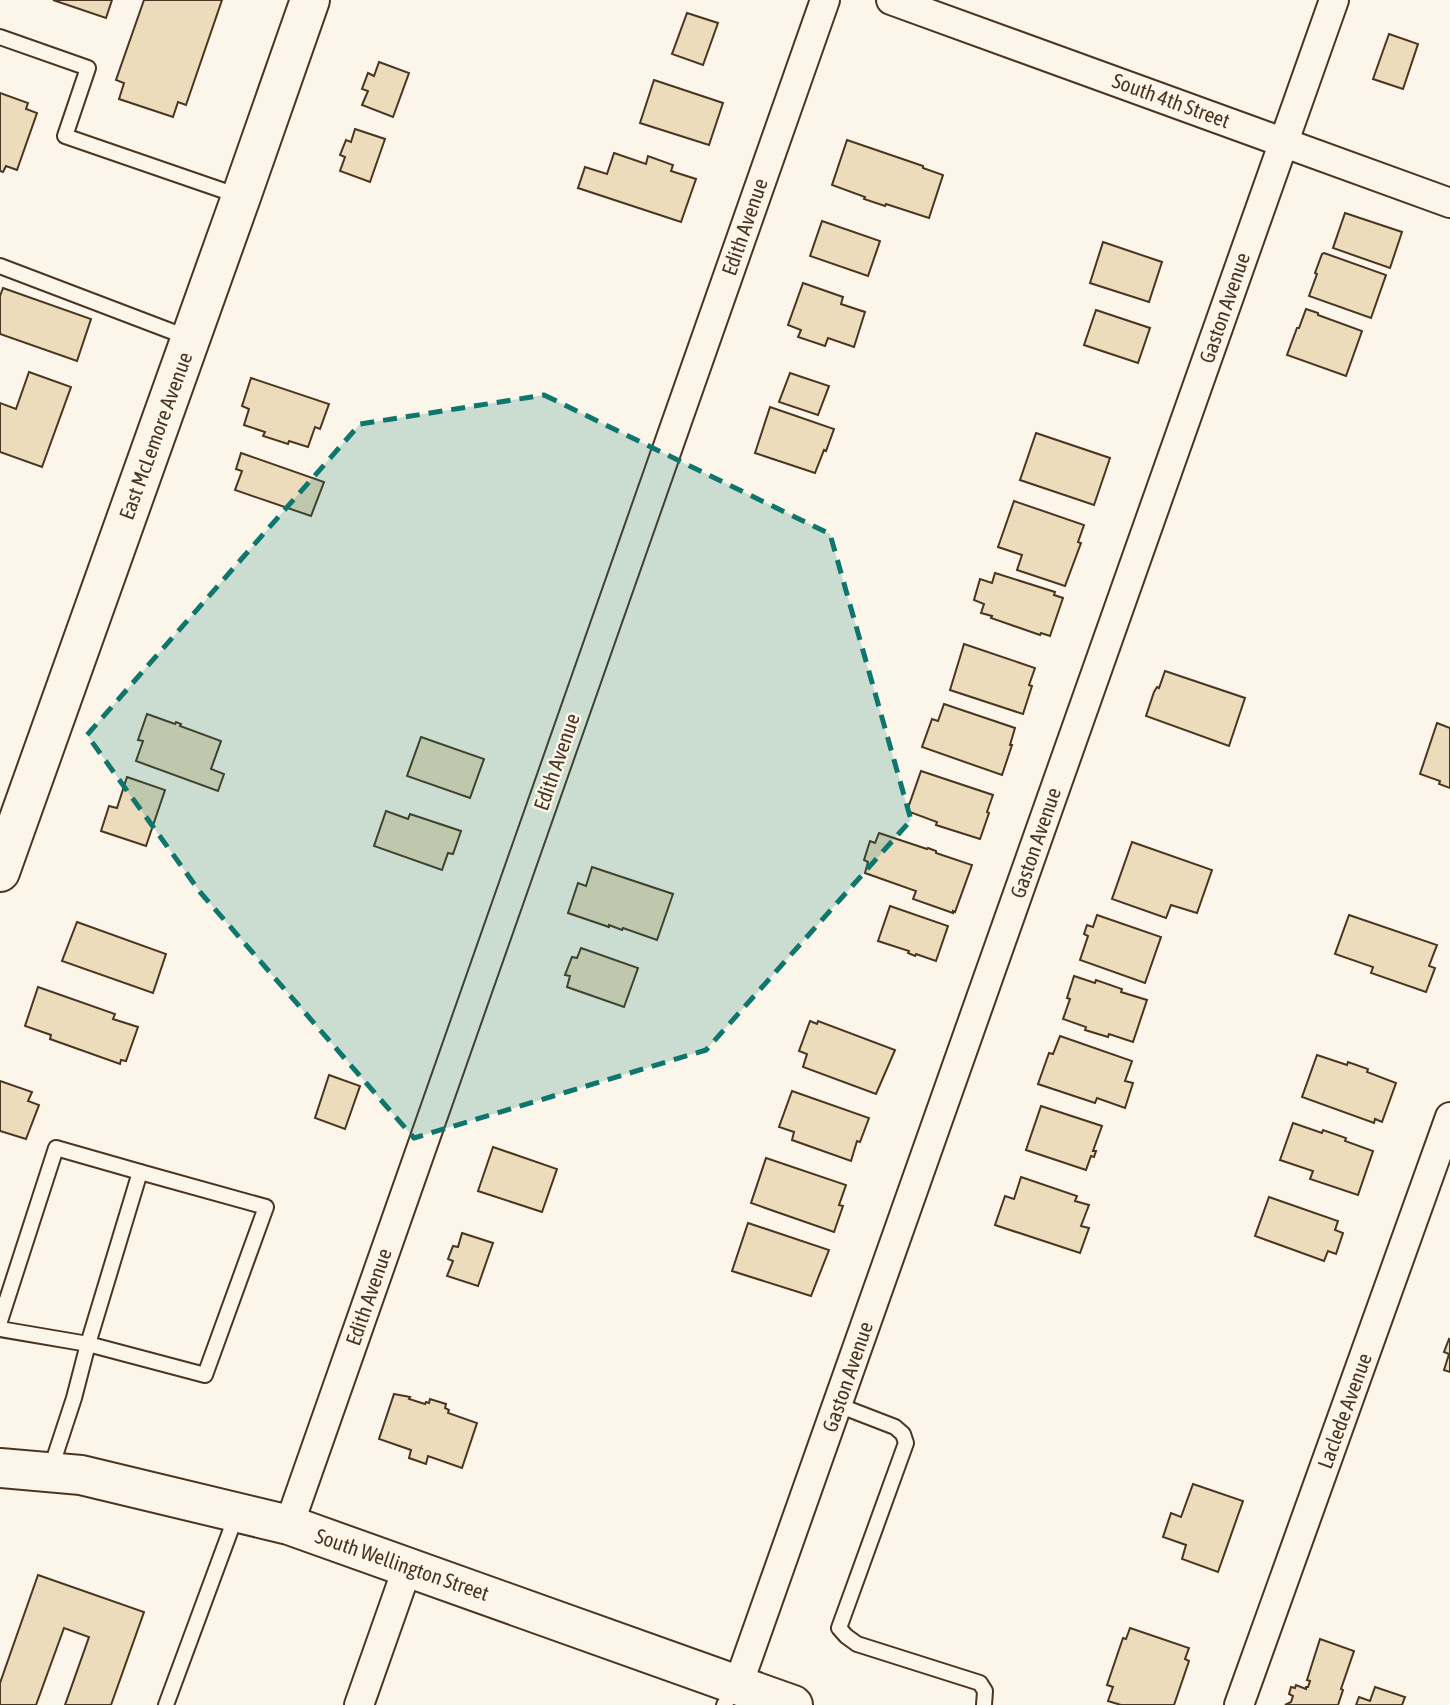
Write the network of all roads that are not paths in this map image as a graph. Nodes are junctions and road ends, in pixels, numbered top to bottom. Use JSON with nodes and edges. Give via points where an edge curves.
{"nodes":[{"id":1,"x":310,"y":0,"type":"edge"},
{"id":2,"x":825,"y":0,"type":"edge"},
{"id":3,"x":891,"y":0,"type":"edge"},
{"id":4,"x":1334,"y":0,"type":"edge"},
{"id":5,"x":0,"y":37,"type":"edge"},
{"id":6,"x":1284,"y":142,"type":"junction"},
{"id":7,"x":241,"y":197,"type":"junction"},
{"id":8,"x":1450,"y":203,"type":"edge"},
{"id":9,"x":0,"y":266,"type":"edge"},
{"id":10,"x":190,"y":339,"type":"junction"},
{"id":11,"x":0,"y":872,"type":"edge"},
{"id":12,"x":1450,"y":1117,"type":"edge"},
{"id":13,"x":140,"y":1172,"type":"junction"},
{"id":14,"x":0,"y":1321,"type":"edge"},
{"id":15,"x":0,"y":1329,"type":"edge"},
{"id":16,"x":88,"y":1344,"type":"junction"},
{"id":17,"x":838,"y":1405,"type":"junction"},
{"id":18,"x":0,"y":1468,"type":"edge"},
{"id":19,"x":49,"y":1472,"type":"junction"},
{"id":20,"x":237,"y":1512,"type":"junction"},
{"id":21,"x":289,"y":1525,"type":"junction"},
{"id":22,"x":408,"y":1566,"type":"junction"},
{"id":23,"x":731,"y":1695,"type":"edge"},
{"id":24,"x":166,"y":1705,"type":"edge"},
{"id":25,"x":359,"y":1705,"type":"edge"},
{"id":26,"x":793,"y":1705,"type":"edge"},
{"id":27,"x":984,"y":1705,"type":"edge"},
{"id":28,"x":1240,"y":1705,"type":"edge"}],
"edges":[{"from":1,"to":7,"type":"main road","name":"East McLemore Avenue"},
{"from":2,"to":21,"type":"street","name":"Edith Avenue"},
{"from":3,"to":6,"type":"street","name":"South 4th Street"},
{"from":4,"to":6,"type":"street","name":"Gaston Avenue"},
{"from":5,"to":7,"type":"lane","via":[[88,68],[65,136]]},
{"from":6,"to":8,"type":"street","name":"South 4th Street"},
{"from":6,"to":17,"type":"street","name":"Gaston Avenue"},
{"from":7,"to":10,"type":"main road","name":"East McLemore Avenue"},
{"from":9,"to":10,"type":"lane"},
{"from":10,"to":11,"type":"main road","name":"East McLemore Avenue"},
{"from":12,"to":28,"type":"street","name":"Laclede Avenue"},
{"from":13,"to":14,"type":"lane","via":[[56,1148]]},
{"from":13,"to":16,"type":"lane"},
{"from":13,"to":16,"type":"lane","via":[[266,1207],[205,1375]]},
{"from":15,"to":16,"type":"lane"},
{"from":16,"to":19,"type":"lane"},
{"from":17,"to":23,"type":"street","name":"Gaston Avenue"},
{"from":17,"to":27,"type":"lane","via":[[895,1427],[906,1443],[839,1628],[858,1644],[980,1683]]},
{"from":18,"to":19,"type":"main road","name":"South Wellington Street"},
{"from":19,"to":20,"type":"main road","name":"South Wellington Street","via":[[81,1475]]},
{"from":20,"to":21,"type":"main road","name":"South Wellington Street"},
{"from":20,"to":24,"type":"lane"},
{"from":21,"to":22,"type":"main road","name":"South Wellington Street"},
{"from":22,"to":23,"type":"main road","name":"South Wellington Street"},
{"from":22,"to":25,"type":"street"},
{"from":23,"to":26,"type":"main road","name":"South Wellington Street"}]}
